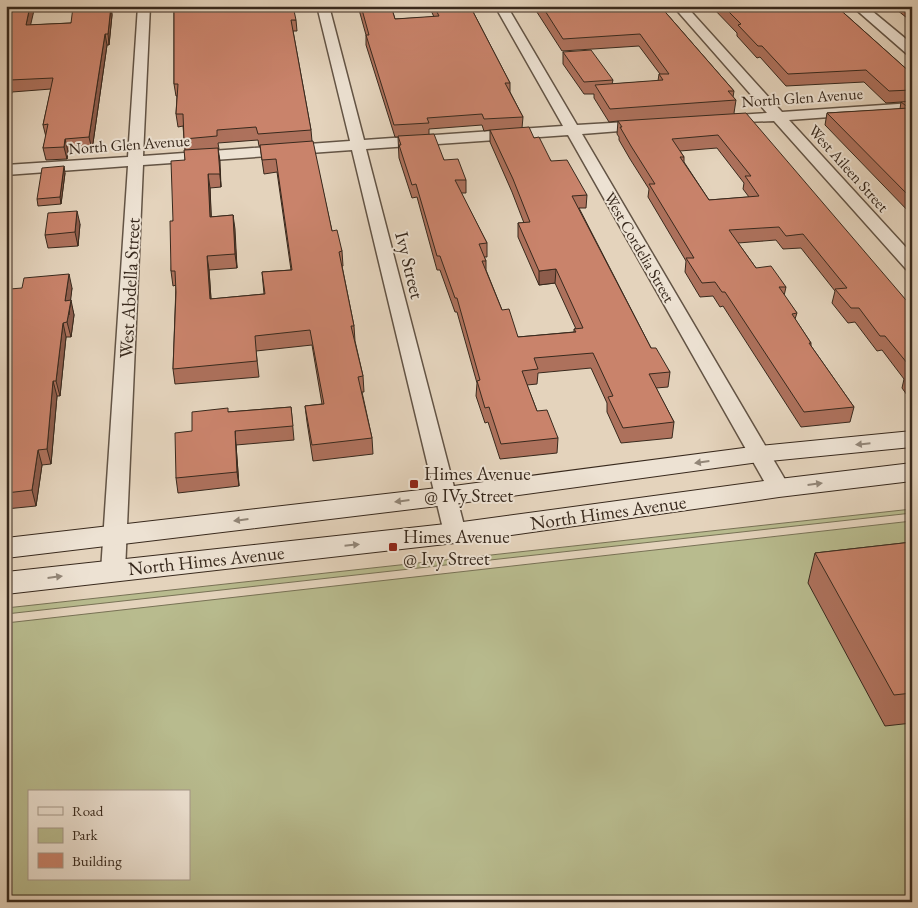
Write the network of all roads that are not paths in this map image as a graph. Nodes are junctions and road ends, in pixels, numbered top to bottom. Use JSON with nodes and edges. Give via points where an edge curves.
{"nodes":[{"id":1,"x":144,"y":6,"type":"edge"},
{"id":2,"x":323,"y":6,"type":"edge"},
{"id":3,"x":501,"y":6,"type":"edge"},
{"id":4,"x":679,"y":6,"type":"edge"},
{"id":5,"x":858,"y":6,"type":"edge"},
{"id":6,"x":912,"y":51,"type":"edge"},
{"id":7,"x":912,"y":106,"type":"edge"},
{"id":8,"x":778,"y":116,"type":"junction"},
{"id":9,"x":710,"y":121,"type":"edge"},
{"id":10,"x":660,"y":124,"type":"edge"},
{"id":11,"x":572,"y":130,"type":"junction"},
{"id":12,"x":358,"y":145,"type":"junction"},
{"id":13,"x":135,"y":161,"type":"junction"},
{"id":14,"x":6,"y":170,"type":"edge"},
{"id":15,"x":912,"y":265,"type":"edge"},
{"id":16,"x":912,"y":439,"type":"edge"},
{"id":17,"x":759,"y":454,"type":"junction"},
{"id":18,"x":912,"y":472,"type":"edge"},
{"id":19,"x":779,"y":488,"type":"junction"},
{"id":20,"x":446,"y":496,"type":"junction"},
{"id":21,"x":455,"y":534,"type":"junction"},
{"id":22,"x":116,"y":535,"type":"junction"},
{"id":23,"x":6,"y":548,"type":"edge"},
{"id":24,"x":114,"y":571,"type":"junction"},
{"id":25,"x":6,"y":583,"type":"edge"}],
"edges":[{"from":1,"to":13,"type":"street","name":"West Abdella Street"},
{"from":2,"to":12,"type":"street","name":"Ivy Street"},
{"from":3,"to":11,"type":"street","name":"West Cordelia Street"},
{"from":4,"to":8,"type":"street","name":"West Aileen Street"},
{"from":5,"to":6,"type":"street"},
{"from":7,"to":8,"type":"street","name":"North Glen Avenue"},
{"from":8,"to":9,"type":"street","name":"North Glen Avenue"},
{"from":8,"to":15,"type":"street","name":"West Aileen Street"},
{"from":10,"to":11,"type":"street","name":"North Glen Avenue"},
{"from":11,"to":12,"type":"street","name":"North Glen Avenue"},
{"from":11,"to":17,"type":"street","name":"West Cordelia Street"},
{"from":12,"to":13,"type":"street","name":"North Glen Avenue"},
{"from":12,"to":20,"type":"street","name":"Ivy Street"},
{"from":13,"to":14,"type":"street","name":"North Glen Avenue"},
{"from":13,"to":22,"type":"street","name":"West Abdella Street"},
{"from":16,"to":17,"type":"street","name":"North Himes Avenue","one_way":true},
{"from":17,"to":19,"type":"street","name":"West Cordelia Street"},
{"from":17,"to":20,"type":"street","name":"North Himes Avenue","one_way":true},
{"from":19,"to":18,"type":"street","name":"North Himes Avenue","one_way":true},
{"from":19,"to":21,"type":"street","name":"North Himes Avenue"},
{"from":20,"to":21,"type":"street","name":"Ivy Street"},
{"from":20,"to":22,"type":"street","name":"North Himes Avenue","one_way":true},
{"from":24,"to":21,"type":"street","name":"North Himes Avenue","one_way":true},
{"from":22,"to":23,"type":"street","name":"North Himes Avenue"},
{"from":22,"to":24,"type":"street","name":"West Abdella Street"},
{"from":25,"to":24,"type":"street","name":"North Himes Avenue","one_way":true}]}
